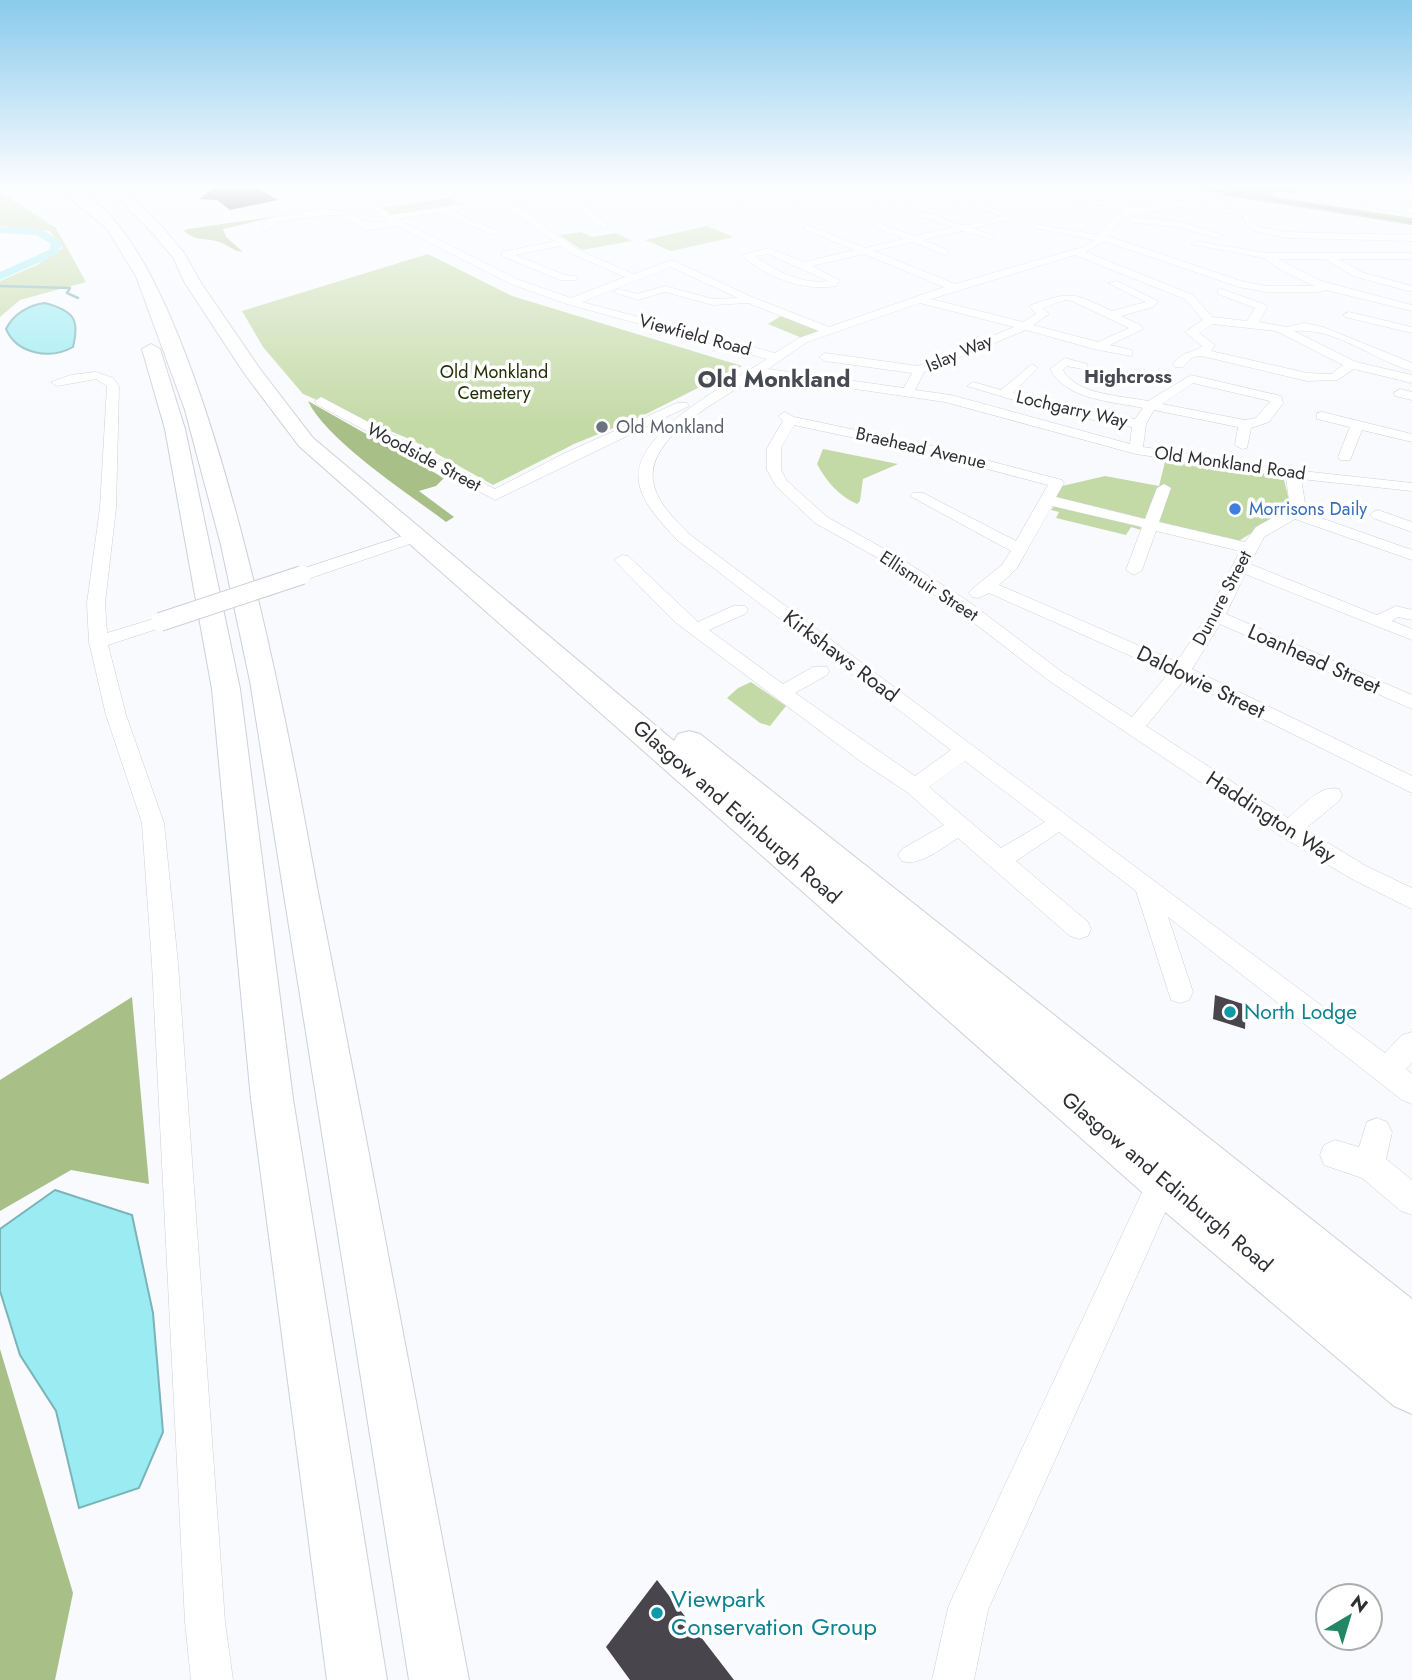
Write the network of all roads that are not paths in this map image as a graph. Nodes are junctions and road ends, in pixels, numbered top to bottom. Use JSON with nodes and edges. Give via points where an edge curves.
{"nodes":[{"id":1,"x":117,"y":266,"type":"edge"},
{"id":2,"x":139,"y":266,"type":"edge"},
{"id":3,"x":185,"y":266,"type":"edge"},
{"id":4,"x":199,"y":266,"type":"edge"},
{"id":5,"x":481,"y":266,"type":"edge"},
{"id":6,"x":535,"y":266,"type":"edge"},
{"id":7,"x":608,"y":266,"type":"edge"},
{"id":8,"x":662,"y":266,"type":"edge"},
{"id":9,"x":678,"y":266,"type":"edge"},
{"id":10,"x":769,"y":266,"type":"edge"},
{"id":11,"x":808,"y":266,"type":"edge"},
{"id":12,"x":901,"y":266,"type":"edge"},
{"id":13,"x":1026,"y":266,"type":"edge"},
{"id":14,"x":1127,"y":266,"type":"edge"},
{"id":15,"x":1190,"y":266,"type":"edge"},
{"id":16,"x":1280,"y":266,"type":"edge"},
{"id":17,"x":1344,"y":266,"type":"edge"},
{"id":18,"x":685,"y":276,"type":"dead end"},
{"id":19,"x":633,"y":277,"type":"junction"},
{"id":20,"x":573,"y":278,"type":"dead end"},
{"id":21,"x":655,"y":279,"type":"dead end"},
{"id":22,"x":1113,"y":283,"type":"dead end"},
{"id":23,"x":673,"y":284,"type":"junction"},
{"id":24,"x":1239,"y":284,"type":"junction"},
{"id":25,"x":1325,"y":286,"type":"junction"},
{"id":26,"x":954,"y":287,"type":"junction"},
{"id":27,"x":1412,"y":289,"type":"edge"},
{"id":28,"x":618,"y":292,"type":"dead end"},
{"id":29,"x":1203,"y":294,"type":"junction"},
{"id":30,"x":748,"y":299,"type":"junction"},
{"id":31,"x":919,"y":299,"type":"junction"},
{"id":32,"x":571,"y":302,"type":"junction"},
{"id":33,"x":710,"y":302,"type":"junction"},
{"id":34,"x":861,"y":306,"type":"dead end"},
{"id":35,"x":1412,"y":308,"type":"edge"},
{"id":36,"x":692,"y":309,"type":"dead end"},
{"id":37,"x":878,"y":313,"type":"junction"},
{"id":38,"x":1111,"y":315,"type":"junction"},
{"id":39,"x":1206,"y":323,"type":"junction"},
{"id":40,"x":1253,"y":324,"type":"junction"},
{"id":41,"x":1023,"y":327,"type":"junction"},
{"id":42,"x":827,"y":330,"type":"junction"},
{"id":43,"x":1285,"y":330,"type":"junction"},
{"id":44,"x":1412,"y":330,"type":"edge"},
{"id":45,"x":1335,"y":333,"type":"junction"},
{"id":46,"x":1265,"y":339,"type":"dead end"},
{"id":47,"x":1098,"y":346,"type":"junction"},
{"id":48,"x":1203,"y":352,"type":"junction"},
{"id":49,"x":1128,"y":353,"type":"dead end"},
{"id":50,"x":775,"y":357,"type":"junction"},
{"id":51,"x":825,"y":357,"type":"dead end"},
{"id":52,"x":1179,"y":364,"type":"dead end"},
{"id":53,"x":1352,"y":365,"type":"junction"},
{"id":54,"x":1083,"y":367,"type":"dead end"},
{"id":55,"x":1412,"y":367,"type":"edge"},
{"id":56,"x":1032,"y":368,"type":"dead end"},
{"id":57,"x":755,"y":370,"type":"junction"},
{"id":58,"x":919,"y":370,"type":"junction"},
{"id":59,"x":1412,"y":379,"type":"edge"},
{"id":60,"x":58,"y":382,"type":"dead end"},
{"id":61,"x":973,"y":386,"type":"dead end"},
{"id":62,"x":914,"y":393,"type":"junction"},
{"id":63,"x":1005,"y":393,"type":"junction"},
{"id":64,"x":321,"y":401,"type":"dead end"},
{"id":65,"x":682,"y":405,"type":"dead end"},
{"id":66,"x":1151,"y":405,"type":"junction"},
{"id":67,"x":1322,"y":416,"type":"dead end"},
{"id":68,"x":787,"y":418,"type":"joint"},
{"id":69,"x":1139,"y":424,"type":"junction"},
{"id":70,"x":1245,"y":424,"type":"junction"},
{"id":71,"x":642,"y":425,"type":"junction"},
{"id":72,"x":1357,"y":425,"type":"junction"},
{"id":73,"x":668,"y":430,"type":"junction"},
{"id":74,"x":1412,"y":438,"type":"edge"},
{"id":75,"x":1242,"y":445,"type":"dead end"},
{"id":76,"x":1136,"y":450,"type":"junction"},
{"id":77,"x":1345,"y":457,"type":"dead end"},
{"id":78,"x":1293,"y":474,"type":"junction"},
{"id":79,"x":1412,"y":487,"type":"edge"},
{"id":80,"x":1164,"y":488,"type":"dead end"},
{"id":81,"x":918,"y":496,"type":"dead end"},
{"id":82,"x":1048,"y":500,"type":"junction"},
{"id":83,"x":1294,"y":514,"type":"junction"},
{"id":84,"x":1378,"y":515,"type":"dead end"},
{"id":85,"x":1412,"y":527,"type":"edge"},
{"id":86,"x":1151,"y":529,"type":"junction"},
{"id":87,"x":418,"y":536,"type":"junction"},
{"id":88,"x":1248,"y":548,"type":"junction"},
{"id":89,"x":1020,"y":549,"type":"junction"},
{"id":90,"x":1412,"y":555,"type":"edge"},
{"id":91,"x":622,"y":560,"type":"dead end"},
{"id":92,"x":1242,"y":567,"type":"junction"},
{"id":93,"x":1134,"y":570,"type":"dead end"},
{"id":94,"x":987,"y":586,"type":"junction"},
{"id":95,"x":961,"y":605,"type":"junction"},
{"id":96,"x":738,"y":610,"type":"dead end"},
{"id":97,"x":1412,"y":615,"type":"edge"},
{"id":98,"x":1216,"y":616,"type":"junction"},
{"id":99,"x":1378,"y":621,"type":"junction"},
{"id":100,"x":696,"y":629,"type":"junction"},
{"id":101,"x":1412,"y":635,"type":"edge"},
{"id":102,"x":98,"y":642,"type":"junction"},
{"id":103,"x":820,"y":671,"type":"dead end"},
{"id":104,"x":1181,"y":671,"type":"junction"},
{"id":105,"x":781,"y":693,"type":"junction"},
{"id":106,"x":1412,"y":703,"type":"edge"},
{"id":107,"x":1134,"y":728,"type":"junction"},
{"id":108,"x":966,"y":750,"type":"junction"},
{"id":109,"x":1412,"y":785,"type":"edge"},
{"id":110,"x":915,"y":787,"type":"junction"},
{"id":111,"x":1331,"y":795,"type":"dead end"},
{"id":112,"x":960,"y":826,"type":"junction"},
{"id":113,"x":1049,"y":829,"type":"dead end"},
{"id":114,"x":1289,"y":830,"type":"junction"},
{"id":115,"x":910,"y":855,"type":"dead end"},
{"id":116,"x":999,"y":860,"type":"junction"},
{"id":117,"x":1146,"y":886,"type":"junction"},
{"id":118,"x":1412,"y":899,"type":"edge"},
{"id":119,"x":1079,"y":929,"type":"dead end"},
{"id":120,"x":1180,"y":992,"type":"dead end"},
{"id":121,"x":1412,"y":1044,"type":"edge"},
{"id":122,"x":1386,"y":1071,"type":"junction"},
{"id":123,"x":1412,"y":1091,"type":"edge"},
{"id":124,"x":1377,"y":1132,"type":"dead end"},
{"id":125,"x":1335,"y":1155,"type":"dead end"},
{"id":126,"x":1370,"y":1165,"type":"junction"},
{"id":127,"x":1167,"y":1184,"type":"junction"},
{"id":128,"x":1412,"y":1200,"type":"edge"},
{"id":129,"x":1412,"y":1329,"type":"edge"},
{"id":130,"x":1412,"y":1388,"type":"edge"},
{"id":131,"x":212,"y":1680,"type":"edge"},
{"id":132,"x":357,"y":1680,"type":"edge"},
{"id":133,"x":439,"y":1680,"type":"edge"},
{"id":134,"x":953,"y":1680,"type":"edge"}],
"edges":[{"from":1,"to":132,"type":"highway","via":[[157,363],[178,441],[226,689],[272,1099]]},
{"from":2,"to":133,"type":"highway","via":[[179,359],[202,429],[264,681]]},
{"from":3,"to":87,"type":"highway","name":"Glasgow and Edinburgh Road","via":[[253,373],[306,442]]},
{"from":4,"to":129,"type":"highway","name":"Glasgow and Edinburgh Road","via":[[310,427],[433,534]]},
{"from":5,"to":32,"type":"street","name":"Viewfield Road"},
{"from":6,"to":20,"type":"street"},
{"from":7,"to":19,"type":"street"},
{"from":8,"to":19,"type":"street"},
{"from":9,"to":30,"type":"street"},
{"from":10,"to":11,"type":"street","via":[[803,284],[834,282]]},
{"from":12,"to":26,"type":"street"},
{"from":13,"to":26,"type":"street"},
{"from":14,"to":29,"type":"street"},
{"from":15,"to":24,"type":"street"},
{"from":16,"to":25,"type":"street"},
{"from":17,"to":27,"type":"street"},
{"from":18,"to":23,"type":"street"},
{"from":19,"to":32,"type":"street"},
{"from":21,"to":23,"type":"street"},
{"from":22,"to":38,"type":"street","via":[[1153,301]]},
{"from":23,"to":28,"type":"street","via":[[638,297]]},
{"from":23,"to":33,"type":"street"},
{"from":24,"to":25,"type":"street","via":[[1266,289]]},
{"from":24,"to":29,"type":"street"},
{"from":25,"to":35,"type":"street"},
{"from":26,"to":31,"type":"street"},
{"from":29,"to":39,"type":"street"},
{"from":29,"to":40,"type":"street","via":[[1262,307]]},
{"from":30,"to":33,"type":"street"},
{"from":30,"to":42,"type":"street"},
{"from":31,"to":37,"type":"street"},
{"from":31,"to":41,"type":"street"},
{"from":32,"to":50,"type":"street","name":"Viewfield Road"},
{"from":33,"to":36,"type":"street"},
{"from":34,"to":37,"type":"street"},
{"from":37,"to":42,"type":"street"},
{"from":38,"to":41,"type":"street","via":[[1064,297],[1035,307],[1043,314]]},
{"from":38,"to":47,"type":"street","via":[[1137,329]]},
{"from":39,"to":40,"type":"street"},
{"from":39,"to":46,"type":"street"},
{"from":39,"to":48,"type":"street","via":[[1191,332],[1209,345]]},
{"from":40,"to":43,"type":"street"},
{"from":41,"to":47,"type":"street"},
{"from":41,"to":58,"type":"street","name":"Islay Way"},
{"from":42,"to":50,"type":"street"},
{"from":43,"to":45,"type":"street","via":[[1308,325]]},
{"from":43,"to":53,"type":"street"},
{"from":44,"to":45,"type":"street","via":[[1354,316]]},
{"from":45,"to":55,"type":"street"},
{"from":47,"to":49,"type":"street"},
{"from":48,"to":52,"type":"street","via":[[1189,354]]},
{"from":48,"to":53,"type":"street","via":[[1256,369],[1325,378]]},
{"from":50,"to":57,"type":"street"},
{"from":51,"to":58,"type":"street"},
{"from":53,"to":59,"type":"street"},
{"from":54,"to":66,"type":"street","via":[[1065,362],[1057,372],[1078,389]]},
{"from":56,"to":63,"type":"street"},
{"from":57,"to":62,"type":"street","name":"Old Monkland Road"},
{"from":57,"to":73,"type":"street","name":"Kirkshaws Road"},
{"from":58,"to":62,"type":"street","name":"Islay Way"},
{"from":60,"to":102,"type":"street","via":[[103,377],[113,386],[108,508],[96,603]]},
{"from":61,"to":63,"type":"street","name":"Lochgarry Way"},
{"from":62,"to":76,"type":"street","name":"Old Monkland Road","via":[[961,401]]},
{"from":63,"to":69,"type":"street","name":"Lochgarry Way","via":[[1057,409]]},
{"from":64,"to":71,"type":"street","name":"Woodside Street","via":[[495,495]]},
{"from":65,"to":71,"type":"street","name":"Woodside Street"},
{"from":66,"to":69,"type":"street"},
{"from":66,"to":70,"type":"street"},
{"from":66,"to":70,"type":"street","via":[[1182,383],[1196,379],[1276,399],[1262,422]]},
{"from":67,"to":72,"type":"street"},
{"from":68,"to":82,"type":"street","name":"Braehead Avenue","via":[[1058,483]]},
{"from":68,"to":95,"type":"street","name":"Ellismuir Street","via":[[772,460],[780,483],[821,520]]},
{"from":69,"to":76,"type":"street"},
{"from":70,"to":75,"type":"street"},
{"from":71,"to":73,"type":"street"},
{"from":72,"to":74,"type":"street"},
{"from":72,"to":77,"type":"street"},
{"from":73,"to":108,"type":"street","name":"Kirkshaws Road","via":[[651,448],[644,469],[653,499],[669,523]]},
{"from":76,"to":78,"type":"street","name":"Old Monkland Road"},
{"from":78,"to":79,"type":"street","name":"Old Monkland Road"},
{"from":78,"to":83,"type":"street","via":[[1298,504]]},
{"from":80,"to":86,"type":"street"},
{"from":81,"to":89,"type":"street"},
{"from":82,"to":86,"type":"street"},
{"from":82,"to":89,"type":"street"},
{"from":83,"to":88,"type":"street","name":"Dunure Street","via":[[1267,526]]},
{"from":83,"to":90,"type":"street"},
{"from":84,"to":85,"type":"street"},
{"from":86,"to":88,"type":"street"},
{"from":86,"to":93,"type":"street"},
{"from":87,"to":102,"type":"street","bridge":true},
{"from":87,"to":127,"type":"highway","name":"Glasgow and Edinburgh Road"},
{"from":88,"to":92,"type":"street","name":"Dunure Street"},
{"from":89,"to":94,"type":"street","via":[[1009,568]]},
{"from":91,"to":100,"type":"street"},
{"from":92,"to":98,"type":"street","name":"Dunure Street"},
{"from":92,"to":99,"type":"street"},
{"from":94,"to":95,"type":"street"},
{"from":94,"to":104,"type":"street","name":"Daldowie Street"},
{"from":95,"to":107,"type":"street","name":"Ellismuir Street"},
{"from":96,"to":100,"type":"street"},
{"from":97,"to":99,"type":"street","via":[[1396,611]]},
{"from":98,"to":104,"type":"street","name":"Dunure Street"},
{"from":98,"to":106,"type":"street","name":"Loanhead Street"},
{"from":99,"to":101,"type":"street"},
{"from":100,"to":105,"type":"street"},
{"from":102,"to":131,"type":"street","via":[[116,715],[153,823]]},
{"from":103,"to":105,"type":"street"},
{"from":104,"to":107,"type":"street","name":"Dunure Street"},
{"from":104,"to":109,"type":"street","name":"Daldowie Street"},
{"from":105,"to":110,"type":"street"},
{"from":107,"to":114,"type":"street","name":"Haddington Way"},
{"from":108,"to":110,"type":"street"},
{"from":108,"to":117,"type":"street","name":"Kirkshaws Road"},
{"from":110,"to":112,"type":"street"},
{"from":111,"to":114,"type":"street"},
{"from":112,"to":115,"type":"street"},
{"from":112,"to":116,"type":"street"},
{"from":113,"to":116,"type":"street"},
{"from":114,"to":118,"type":"street","name":"Haddington Way"},
{"from":116,"to":119,"type":"street"},
{"from":117,"to":120,"type":"street"},
{"from":117,"to":122,"type":"street","name":"Kirkshaws Road"},
{"from":121,"to":122,"type":"street"},
{"from":122,"to":123,"type":"street","name":"Kirkshaws Road"},
{"from":124,"to":126,"type":"street"},
{"from":125,"to":126,"type":"street"},
{"from":126,"to":128,"type":"street"},
{"from":127,"to":130,"type":"highway","name":"Glasgow and Edinburgh Road"},
{"from":127,"to":134,"type":"street","via":[[1157,1195],[968,1608]]}]}
